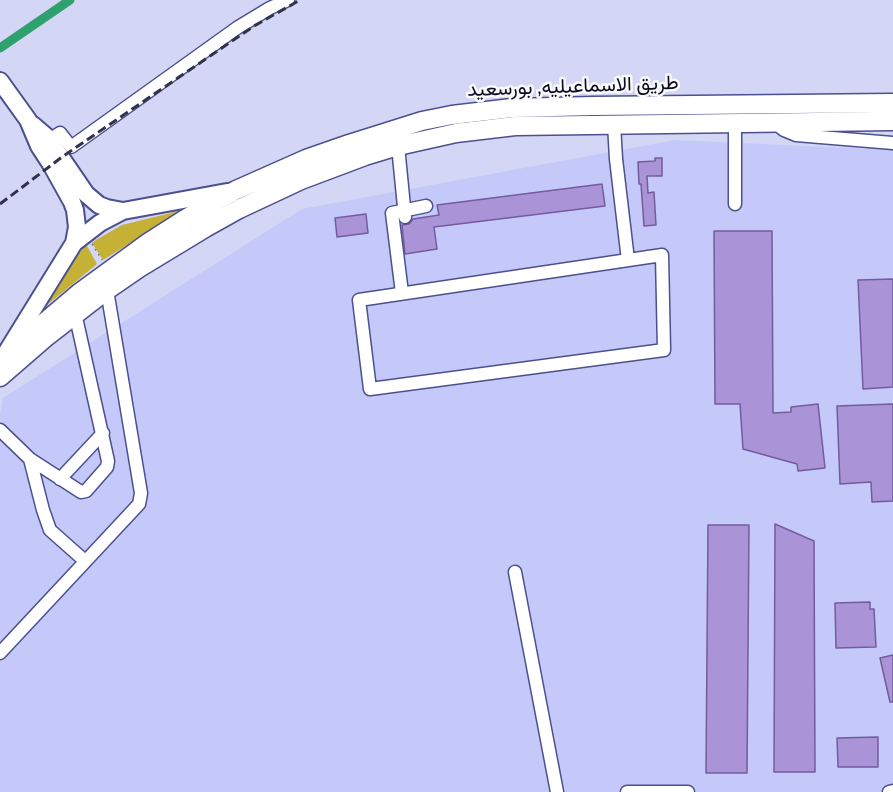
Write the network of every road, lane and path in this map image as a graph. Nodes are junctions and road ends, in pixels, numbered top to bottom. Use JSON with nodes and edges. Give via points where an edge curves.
{"nodes":[{"id":1,"x":288,"y":0,"type":"edge"},
{"id":2,"x":0,"y":81,"type":"edge"},
{"id":3,"x":893,"y":103,"type":"edge"},
{"id":4,"x":593,"y":115,"type":"junction"},
{"id":5,"x":624,"y":118,"type":"junction"},
{"id":6,"x":28,"y":120,"type":"junction"},
{"id":7,"x":893,"y":121,"type":"edge"},
{"id":8,"x":735,"y":122,"type":"junction"},
{"id":9,"x":774,"y":122,"type":"junction"},
{"id":10,"x":49,"y":140,"type":"junction"},
{"id":11,"x":893,"y":142,"type":"edge"},
{"id":12,"x":398,"y":146,"type":"junction"},
{"id":13,"x":236,"y":190,"type":"junction"},
{"id":14,"x":735,"y":204,"type":"dead end"},
{"id":15,"x":426,"y":206,"type":"dead end"},
{"id":16,"x":123,"y":212,"type":"junction"},
{"id":17,"x":404,"y":214,"type":"junction"},
{"id":18,"x":80,"y":238,"type":"junction"},
{"id":19,"x":628,"y":260,"type":"junction"},
{"id":20,"x":109,"y":271,"type":"junction"},
{"id":21,"x":107,"y":290,"type":"junction"},
{"id":22,"x":402,"y":293,"type":"junction"},
{"id":23,"x":75,"y":314,"type":"junction"},
{"id":24,"x":2,"y":369,"type":"edge"},
{"id":25,"x":0,"y":430,"type":"edge"},
{"id":26,"x":103,"y":433,"type":"junction"},
{"id":27,"x":30,"y":459,"type":"junction"},
{"id":28,"x":60,"y":479,"type":"junction"},
{"id":29,"x":85,"y":561,"type":"junction"},
{"id":30,"x":515,"y":572,"type":"dead end"},
{"id":31,"x":0,"y":654,"type":"edge"},
{"id":32,"x":557,"y":792,"type":"edge"},
{"id":33,"x":627,"y":792,"type":"edge"},
{"id":34,"x":688,"y":792,"type":"edge"}],
"edges":[{"from":1,"to":10,"type":"street","via":[[237,28],[71,147],[60,133]]},
{"from":2,"to":6,"type":"main road"},
{"from":3,"to":5,"type":"highway","name":"طريق الاسماعيليه, بورسعيد"},
{"from":4,"to":5,"type":"highway","name":"طريق الاسماعيليه, بورسعيد"},
{"from":4,"to":12,"type":"highway","name":"طريق الاسماعيليه, بورسعيد","via":[[446,135]]},
{"from":4,"to":13,"type":"highway","name":"طريق الاسماعيليه, بورسعيد","via":[[512,108],[422,122],[306,159]]},
{"from":5,"to":8,"type":"highway","name":"طريق الاسماعيليه, بورسعيد"},
{"from":5,"to":19,"type":"street","via":[[616,159]]},
{"from":6,"to":10,"type":"main road"},
{"from":6,"to":18,"type":"main road","via":[[72,202]]},
{"from":7,"to":9,"type":"highway","name":"طريق الاسماعيليه, بورسعيد"},
{"from":8,"to":9,"type":"highway","name":"طريق الاسماعيليه, بورسعيد"},
{"from":8,"to":14,"type":"street"},
{"from":9,"to":11,"type":"street","via":[[796,135]]},
{"from":10,"to":16,"type":"main road","via":[[92,200]]},
{"from":12,"to":17,"type":"street"},
{"from":12,"to":21,"type":"highway","name":"طريق الاسماعيليه, بورسعيد","via":[[322,172],[239,209],[171,247]]},
{"from":13,"to":16,"type":"main road"},
{"from":13,"to":20,"type":"highway","name":"طريق الاسماعيليه, بورسعيد"},
{"from":15,"to":17,"type":"street"},
{"from":16,"to":18,"type":"main road"},
{"from":17,"to":22,"type":"street","via":[[392,213]]},
{"from":18,"to":20,"type":"path"},
{"from":18,"to":24,"type":"main road","via":[[29,313]]},
{"from":19,"to":22,"type":"street"},
{"from":19,"to":22,"type":"street","via":[[662,255],[664,350],[370,389],[359,300]]},
{"from":20,"to":24,"type":"highway","name":"طريق الاسماعيليه, بورسعيد","via":[[45,321]]},
{"from":21,"to":23,"type":"highway","name":"طريق الاسماعيليه, بورسعيد"},
{"from":21,"to":29,"type":"street","via":[[141,494],[139,504]]},
{"from":23,"to":24,"type":"highway","name":"طريق الاسماعيليه, بورسعيد"},
{"from":23,"to":26,"type":"street"},
{"from":25,"to":27,"type":"street"},
{"from":26,"to":28,"type":"street"},
{"from":26,"to":28,"type":"street","via":[[107,466],[86,491],[81,492]]},
{"from":27,"to":28,"type":"street"},
{"from":27,"to":29,"type":"street","via":[[50,530]]},
{"from":29,"to":31,"type":"street"},
{"from":30,"to":32,"type":"street"},
{"from":33,"to":34,"type":"street"}]}
